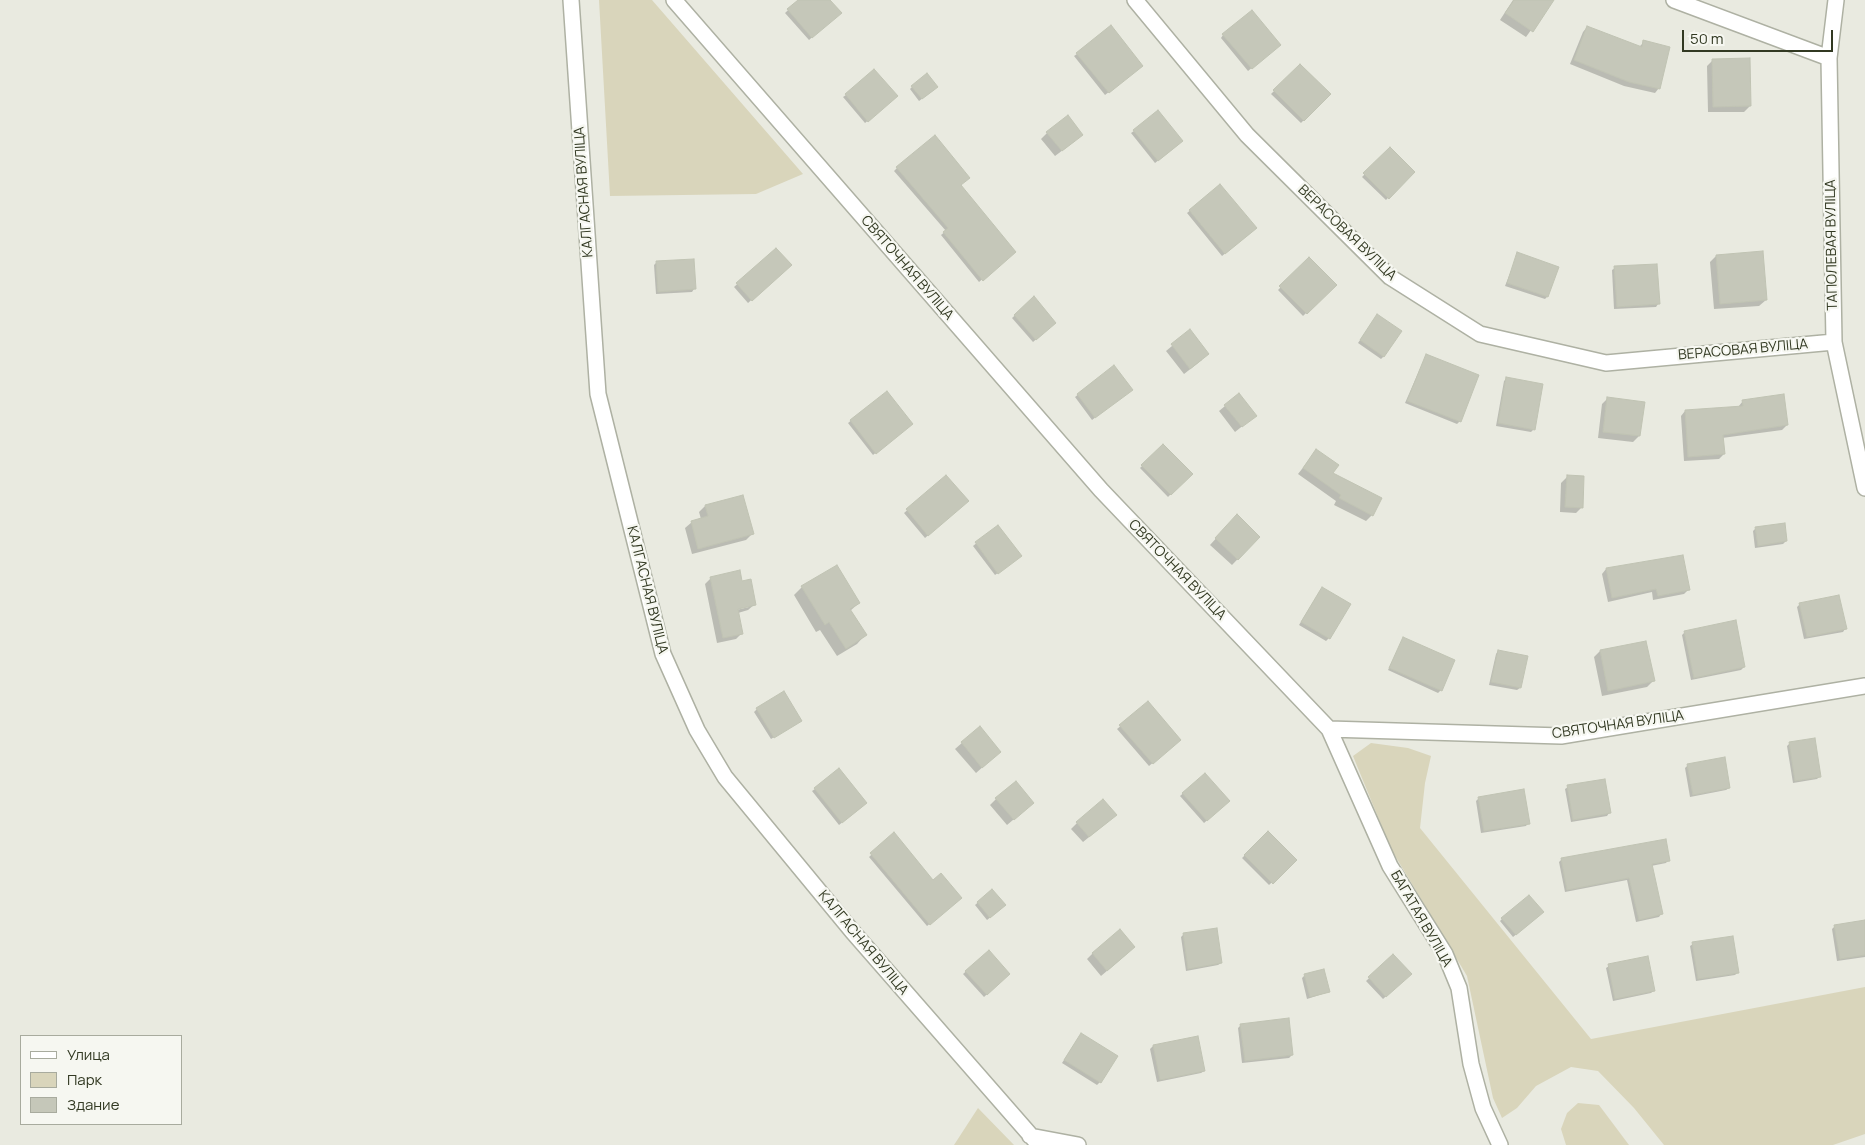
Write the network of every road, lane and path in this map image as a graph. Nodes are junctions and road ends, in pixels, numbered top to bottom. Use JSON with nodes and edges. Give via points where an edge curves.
{"nodes":[{"id":1,"x":571,"y":0,"type":"edge"},
{"id":2,"x":674,"y":0,"type":"edge"},
{"id":3,"x":1135,"y":0,"type":"edge"},
{"id":4,"x":1674,"y":0,"type":"edge"},
{"id":5,"x":1836,"y":0,"type":"edge"},
{"id":6,"x":1829,"y":58,"type":"junction"},
{"id":7,"x":1834,"y":342,"type":"junction"},
{"id":8,"x":1865,"y":488,"type":"edge"},
{"id":9,"x":1865,"y":686,"type":"edge"},
{"id":10,"x":1329,"y":729,"type":"junction"},
{"id":11,"x":1035,"y":1141,"type":"edge"},
{"id":12,"x":1078,"y":1145,"type":"edge"},
{"id":13,"x":1500,"y":1145,"type":"edge"}],
"edges":[{"from":1,"to":11,"type":"street","name":"КАЛГАСНАЯ ВУЛІЦА","via":[[598,394],[662,654],[697,730],[725,777],[852,932]]},
{"from":2,"to":10,"type":"street","name":"СВЯТОЧНАЯ ВУЛІЦА","via":[[1101,490]]},
{"from":3,"to":7,"type":"street","name":"ВЕРАСОВАЯ ВУЛІЦА","via":[[1247,135],[1390,277],[1480,334],[1606,363]]},
{"from":4,"to":6,"type":"street"},
{"from":5,"to":6,"type":"street","name":"ТАПОЛЕВАЯ ВУЛІЦА"},
{"from":6,"to":7,"type":"street","name":"ТАПОЛЕВАЯ ВУЛІЦА"},
{"from":7,"to":8,"type":"street","name":"ТАПОЛЕВАЯ ВУЛІЦА"},
{"from":9,"to":10,"type":"street","name":"СВЯТОЧНАЯ ВУЛІЦА","via":[[1560,736]]},
{"from":10,"to":13,"type":"street","name":"БАГАТАЯ ВУЛІЦА","via":[[1390,866],[1445,954],[1459,988],[1471,1064],[1483,1108]]},
{"from":11,"to":12,"type":"street"}]}
